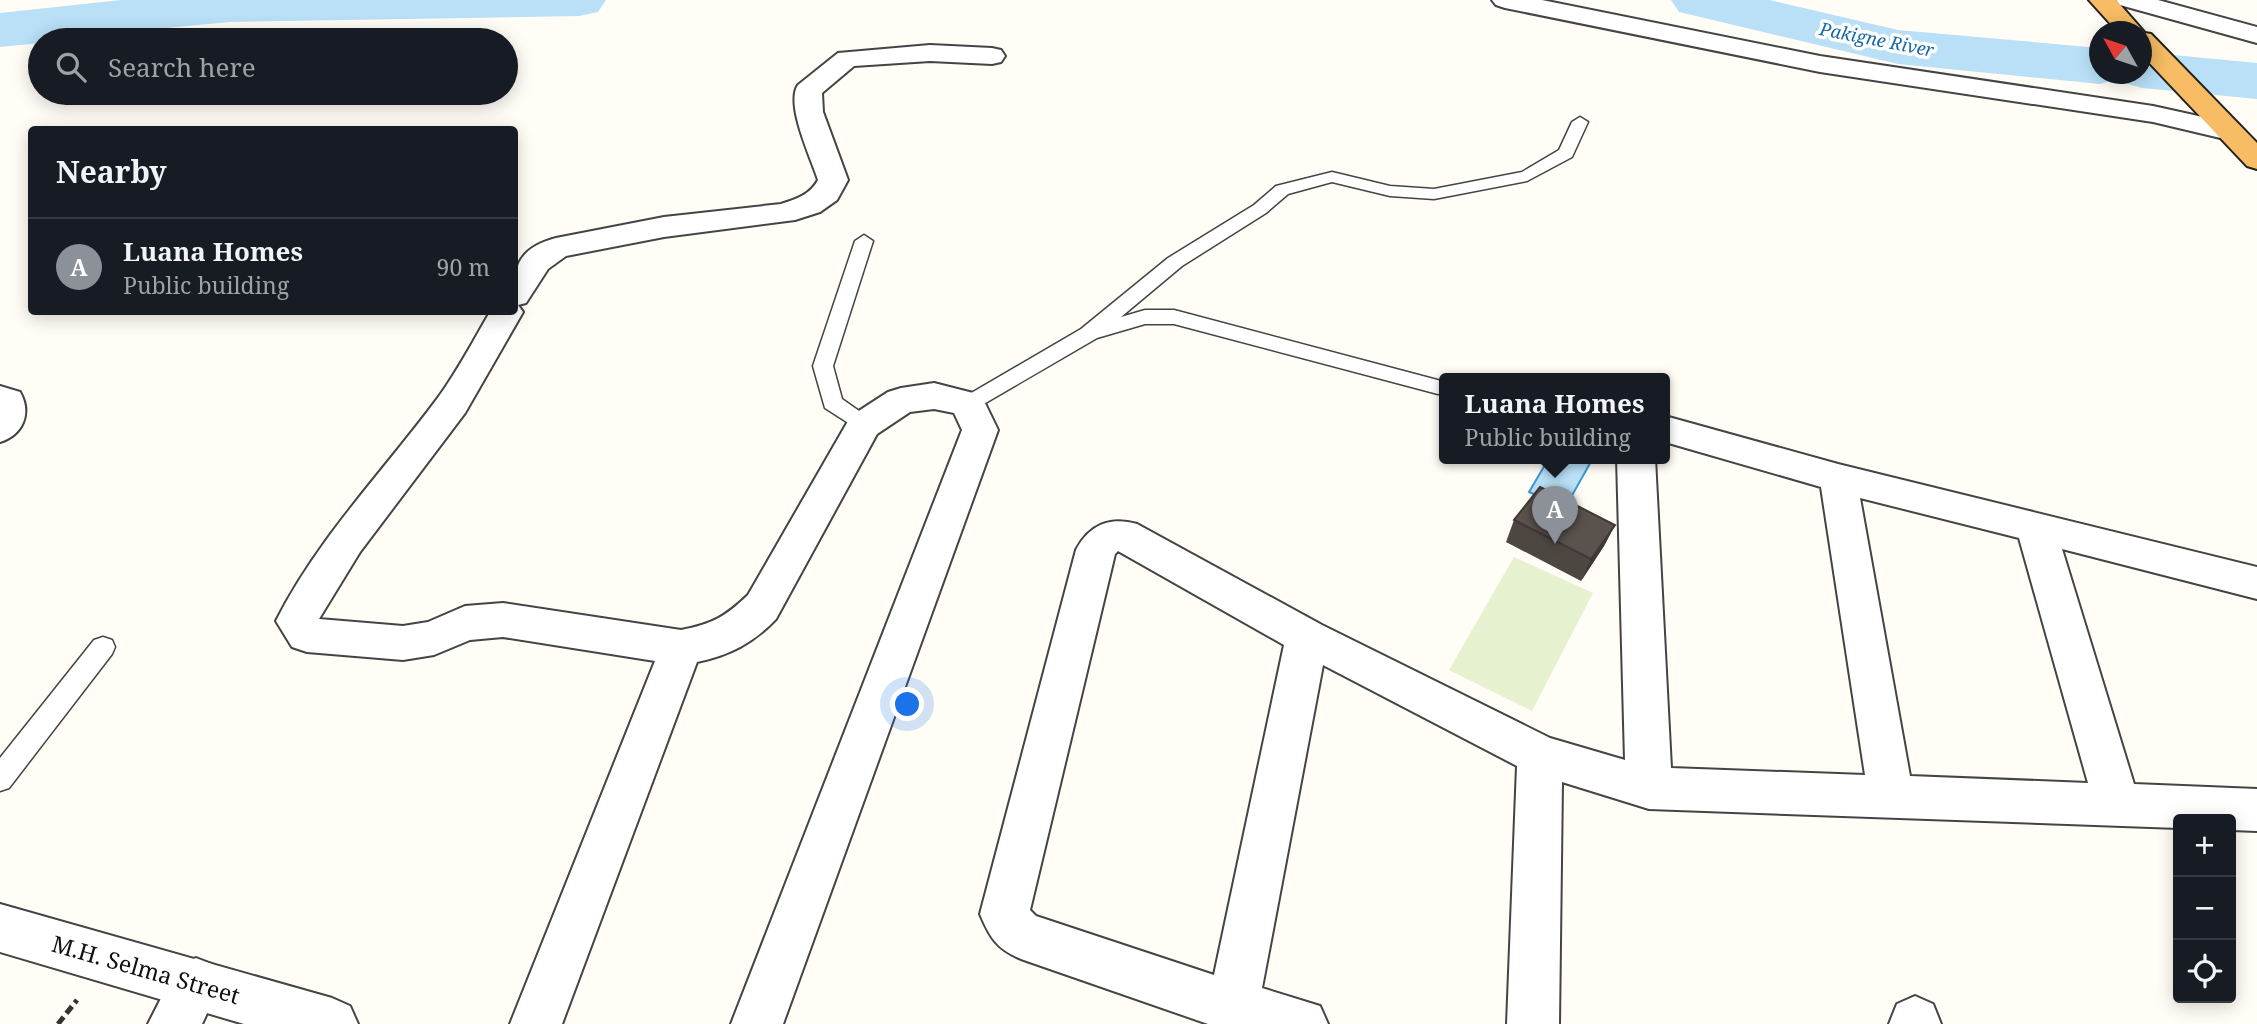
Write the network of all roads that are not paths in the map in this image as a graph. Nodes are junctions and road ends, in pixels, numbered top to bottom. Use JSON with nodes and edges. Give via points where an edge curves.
{"nodes":[{"id":1,"x":1505,"y":0,"type":"edge"},
{"id":2,"x":2102,"y":0,"type":"edge"},
{"id":3,"x":2128,"y":17,"type":"edge"},
{"id":4,"x":2257,"y":36,"type":"edge"},
{"id":5,"x":2152,"y":51,"type":"edge"},
{"id":6,"x":992,"y":56,"type":"dead end"},
{"id":7,"x":2220,"y":120,"type":"junction"},
{"id":8,"x":1580,"y":122,"type":"dead end"},
{"id":9,"x":2257,"y":160,"type":"edge"},
{"id":10,"x":864,"y":241,"type":"dead end"},
{"id":11,"x":518,"y":288,"type":"edge"},
{"id":12,"x":504,"y":315,"type":"edge"},
{"id":13,"x":1087,"y":334,"type":"junction"},
{"id":14,"x":1438,"y":387,"type":"dead end"},
{"id":15,"x":0,"y":399,"type":"edge"},
{"id":16,"x":968,"y":404,"type":"junction"},
{"id":17,"x":864,"y":425,"type":"junction"},
{"id":18,"x":0,"y":429,"type":"edge"},
{"id":19,"x":1670,"y":430,"type":"edge"},
{"id":20,"x":1636,"y":464,"type":"edge"},
{"id":21,"x":1838,"y":478,"type":"junction"},
{"id":22,"x":2036,"y":528,"type":"junction"},
{"id":23,"x":2257,"y":583,"type":"edge"},
{"id":24,"x":1307,"y":637,"type":"junction"},
{"id":25,"x":103,"y":647,"type":"dead end"},
{"id":26,"x":681,"y":648,"type":"junction"},
{"id":27,"x":1540,"y":755,"type":"junction"},
{"id":28,"x":0,"y":779,"type":"edge"},
{"id":29,"x":1649,"y":788,"type":"junction"},
{"id":30,"x":1891,"y":796,"type":"junction"},
{"id":31,"x":2117,"y":804,"type":"junction"},
{"id":32,"x":2257,"y":810,"type":"edge"},
{"id":33,"x":0,"y":928,"type":"edge"},
{"id":34,"x":185,"y":1003,"type":"edge"},
{"id":35,"x":1233,"y":1007,"type":"junction"},
{"id":36,"x":332,"y":1024,"type":"edge"},
{"id":37,"x":536,"y":1024,"type":"edge"},
{"id":38,"x":757,"y":1024,"type":"edge"},
{"id":39,"x":1302,"y":1024,"type":"edge"},
{"id":40,"x":1533,"y":1024,"type":"edge"}],
"edges":[{"from":1,"to":7,"type":"street","via":[[1820,64]]},
{"from":2,"to":3,"type":"highway"},
{"from":3,"to":4,"type":"street"},
{"from":5,"to":7,"type":"highway"},
{"from":6,"to":11,"type":"street","via":[[930,53],[847,59],[808,91],[809,113],[833,180],[826,194],[784,213],[664,227],[556,248],[537,262]]},
{"from":7,"to":9,"type":"highway"},
{"from":8,"to":13,"type":"lane","via":[[1566,153],[1527,176],[1434,194],[1390,191],[1332,177],[1282,190],[1175,262]]},
{"from":10,"to":17,"type":"lane","via":[[823,366],[832,402]]},
{"from":12,"to":26,"type":"street","via":[[471,377],[310,593],[297,621],[307,635],[403,643],[435,638],[465,623],[503,620]]},
{"from":13,"to":14,"type":"lane","via":[[1144,317],[1174,317]]},
{"from":13,"to":16,"type":"lane"},
{"from":15,"to":18,"type":"street","via":[[8,401],[7,420]]},
{"from":16,"to":17,"type":"street","via":[[934,396],[901,401]]},
{"from":16,"to":38,"type":"street","via":[[980,430]]},
{"from":17,"to":26,"type":"street","via":[[762,607],[744,625],[718,640]]},
{"from":19,"to":21,"type":"street"},
{"from":20,"to":29,"type":"street"},
{"from":21,"to":22,"type":"street"},
{"from":21,"to":30,"type":"street"},
{"from":22,"to":23,"type":"street"},
{"from":22,"to":31,"type":"street"},
{"from":24,"to":27,"type":"street"},
{"from":24,"to":35,"type":"street"},
{"from":24,"to":35,"type":"street","via":[[1123,535],[1102,540],[1004,914],[1021,935]]},
{"from":25,"to":28,"type":"lane"},
{"from":26,"to":37,"type":"street"},
{"from":27,"to":29,"type":"street"},
{"from":27,"to":40,"type":"street"},
{"from":29,"to":30,"type":"street"},
{"from":30,"to":31,"type":"street"},
{"from":31,"to":32,"type":"street"},
{"from":33,"to":34,"type":"street","name":"M.H. Selma Street"},
{"from":34,"to":36,"type":"street","name":"M.H. Selma Street"},
{"from":35,"to":39,"type":"street"}]}
